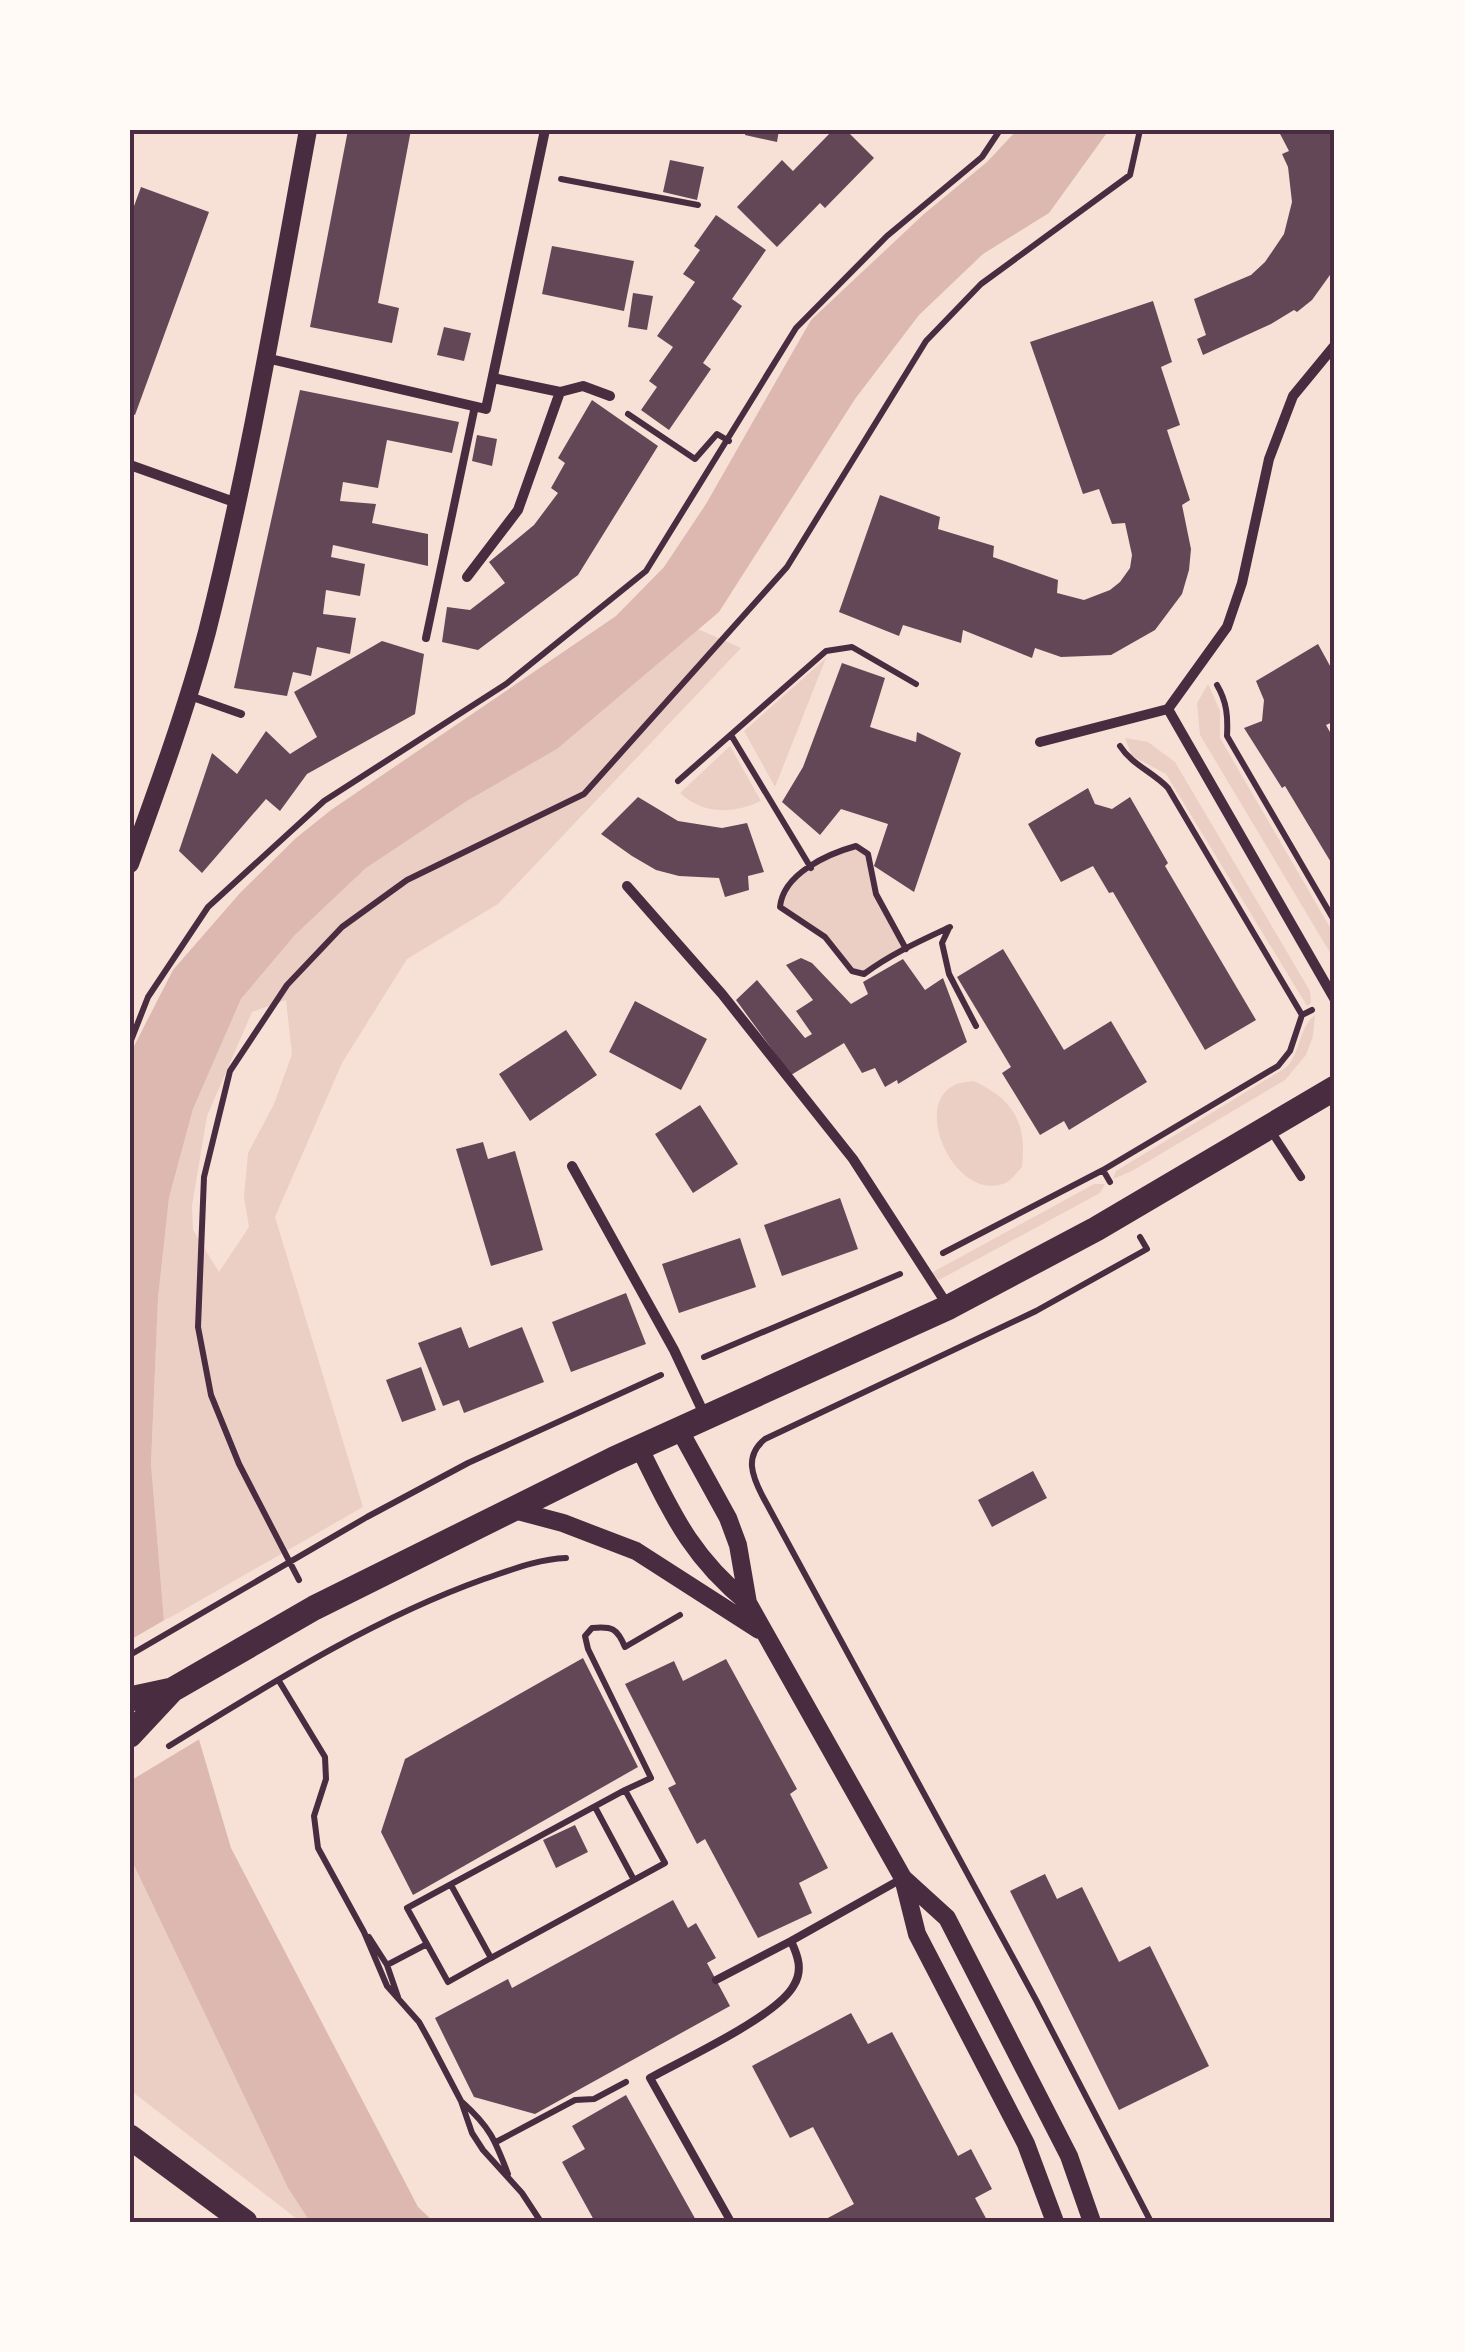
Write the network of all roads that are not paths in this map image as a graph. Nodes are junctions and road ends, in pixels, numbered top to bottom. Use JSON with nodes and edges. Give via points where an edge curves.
{"nodes":[{"id":1,"x":308,"y":130,"type":"edge"},
{"id":2,"x":545,"y":130,"type":"edge"},
{"id":3,"x":1335,"y":345,"type":"edge"},
{"id":4,"x":266,"y":358,"type":"junction"},
{"id":5,"x":492,"y":378,"type":"junction"},
{"id":6,"x":560,"y":392,"type":"junction"},
{"id":7,"x":610,"y":396,"type":"road end"},
{"id":8,"x":475,"y":406,"type":"junction"},
{"id":9,"x":130,"y":466,"type":"edge"},
{"id":10,"x":238,"y":502,"type":"junction"},
{"id":11,"x":466,"y":577,"type":"dead end"},
{"id":12,"x":426,"y":638,"type":"dead end"},
{"id":13,"x":187,"y":696,"type":"junction"},
{"id":14,"x":1168,"y":709,"type":"junction"},
{"id":15,"x":241,"y":714,"type":"dead end"},
{"id":16,"x":1040,"y":742,"type":"dead end"},
{"id":17,"x":130,"y":864,"type":"edge"},
{"id":18,"x":627,"y":886,"type":"dead end"},
{"id":19,"x":1334,"y":999,"type":"edge"},
{"id":20,"x":1335,"y":1088,"type":"edge"},
{"id":21,"x":1268,"y":1127,"type":"junction"},
{"id":22,"x":572,"y":1166,"type":"dead end"},
{"id":23,"x":1301,"y":1178,"type":"dead end"},
{"id":24,"x":949,"y":1306,"type":"junction"},
{"id":25,"x":705,"y":1417,"type":"junction"},
{"id":26,"x":679,"y":1429,"type":"junction"},
{"id":27,"x":639,"y":1448,"type":"junction"},
{"id":28,"x":510,"y":1509,"type":"junction"},
{"id":29,"x":748,"y":1604,"type":"junction"},
{"id":30,"x":764,"y":1634,"type":"junction"},
{"id":31,"x":172,"y":1690,"type":"junction"},
{"id":32,"x":130,"y":1699,"type":"edge"},
{"id":33,"x":130,"y":1734,"type":"edge"},
{"id":34,"x":903,"y":1878,"type":"junction"},
{"id":35,"x":792,"y":1941,"type":"junction"},
{"id":36,"x":716,"y":1980,"type":"dead end"},
{"id":37,"x":130,"y":2137,"type":"edge"},
{"id":38,"x":245,"y":2222,"type":"edge"},
{"id":39,"x":731,"y":2222,"type":"edge"},
{"id":40,"x":1055,"y":2222,"type":"edge"},
{"id":41,"x":1092,"y":2222,"type":"edge"}],
"edges":[{"from":1,"to":4,"type":"street"},
{"from":2,"to":5,"type":"street"},
{"from":3,"to":14,"type":"street","via":[[1294,396],[1269,460],[1226,627]]},
{"from":4,"to":8,"type":"street"},
{"from":4,"to":10,"type":"street"},
{"from":5,"to":6,"type":"street"},
{"from":5,"to":8,"type":"street","via":[[486,409]]},
{"from":6,"to":7,"type":"street","via":[[583,386]]},
{"from":6,"to":11,"type":"street","via":[[518,510]]},
{"from":8,"to":12,"type":"lane"},
{"from":9,"to":10,"type":"street"},
{"from":10,"to":13,"type":"street"},
{"from":13,"to":15,"type":"lane"},
{"from":13,"to":17,"type":"street"},
{"from":14,"to":16,"type":"street"},
{"from":14,"to":19,"type":"street"},
{"from":18,"to":24,"type":"street","via":[[853,1159]]},
{"from":20,"to":21,"type":"main road"},
{"from":21,"to":23,"type":"lane"},
{"from":21,"to":24,"type":"main road"},
{"from":22,"to":25,"type":"street"},
{"from":24,"to":25,"type":"main road"},
{"from":25,"to":26,"type":"main road"},
{"from":26,"to":27,"type":"main road"},
{"from":26,"to":29,"type":"street","via":[[728,1518]]},
{"from":27,"to":28,"type":"main road"},
{"from":27,"to":29,"type":"street","via":[[705,1564]]},
{"from":28,"to":30,"type":"street","via":[[636,1551]]},
{"from":28,"to":31,"type":"main road","via":[[314,1608]]},
{"from":29,"to":30,"type":"street"},
{"from":30,"to":34,"type":"street"},
{"from":31,"to":32,"type":"main road"},
{"from":31,"to":33,"type":"main road"},
{"from":34,"to":35,"type":"lane"},
{"from":34,"to":40,"type":"street","via":[[917,1934],[1026,2144]]},
{"from":34,"to":41,"type":"street","via":[[947,1918],[1070,2156]]},
{"from":35,"to":36,"type":"lane"},
{"from":35,"to":39,"type":"lane","via":[[800,1959],[796,1982],[781,2004],[650,2078]]},
{"from":37,"to":38,"type":"main road"}]}
